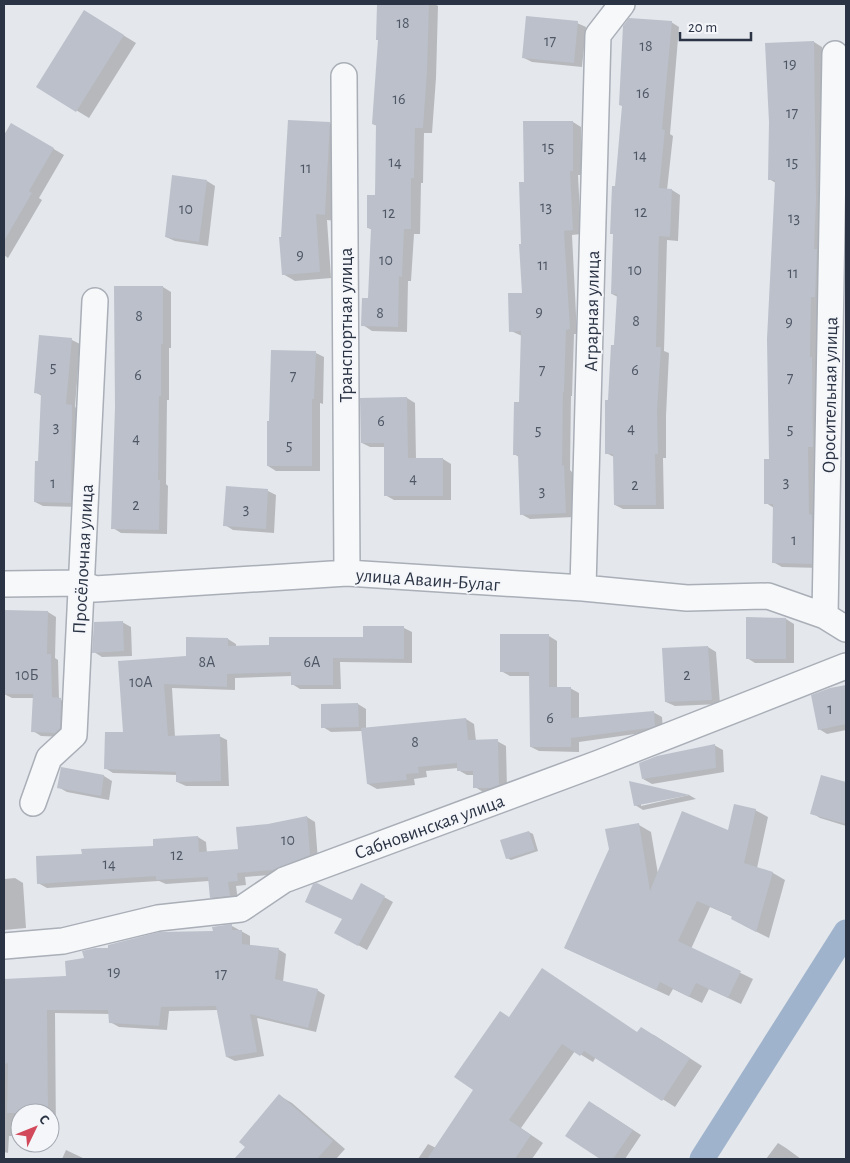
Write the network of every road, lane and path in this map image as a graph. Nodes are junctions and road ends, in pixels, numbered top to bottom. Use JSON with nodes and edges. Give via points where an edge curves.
{"nodes":[{"id":1,"x":622,"y":4,"type":"edge"},
{"id":2,"x":835,"y":54,"type":"dead end"},
{"id":3,"x":344,"y":76,"type":"dead end"},
{"id":4,"x":95,"y":302,"type":"dead end"},
{"id":5,"x":347,"y":574,"type":"junction"},
{"id":6,"x":81,"y":583,"type":"junction"},
{"id":7,"x":4,"y":584,"type":"edge"},
{"id":8,"x":583,"y":588,"type":"junction"},
{"id":9,"x":825,"y":616,"type":"junction"},
{"id":10,"x":846,"y":629,"type":"edge"},
{"id":11,"x":846,"y":666,"type":"edge"},
{"id":12,"x":33,"y":803,"type":"dead end"},
{"id":13,"x":4,"y":946,"type":"edge"}],
"edges":[{"from":1,"to":8,"type":"street","name":"Аграрная улица","via":[[598,35]]},
{"from":2,"to":9,"type":"street","name":"Оросительная улица"},
{"from":3,"to":5,"type":"street","name":"Транспортная улица"},
{"from":4,"to":6,"type":"street","name":"Просёлочная улица"},
{"from":5,"to":6,"type":"street","name":"улица Аваин-Булаг","via":[[95,589]]},
{"from":5,"to":8,"type":"street","name":"улица Аваин-Булаг"},
{"from":6,"to":7,"type":"street","name":"улица Аваин-Булаг"},
{"from":6,"to":12,"type":"street","name":"Просёлочная улица","via":[[74,735],[49,758]]},
{"from":8,"to":9,"type":"street","name":"улица Аваин-Булаг","via":[[687,598],[768,596]]},
{"from":9,"to":10,"type":"street","name":"улица Аваин-Булаг"},
{"from":11,"to":13,"type":"street","name":"Сабновинская улица","via":[[599,763],[284,880],[241,909],[158,918],[63,941]]}]}
